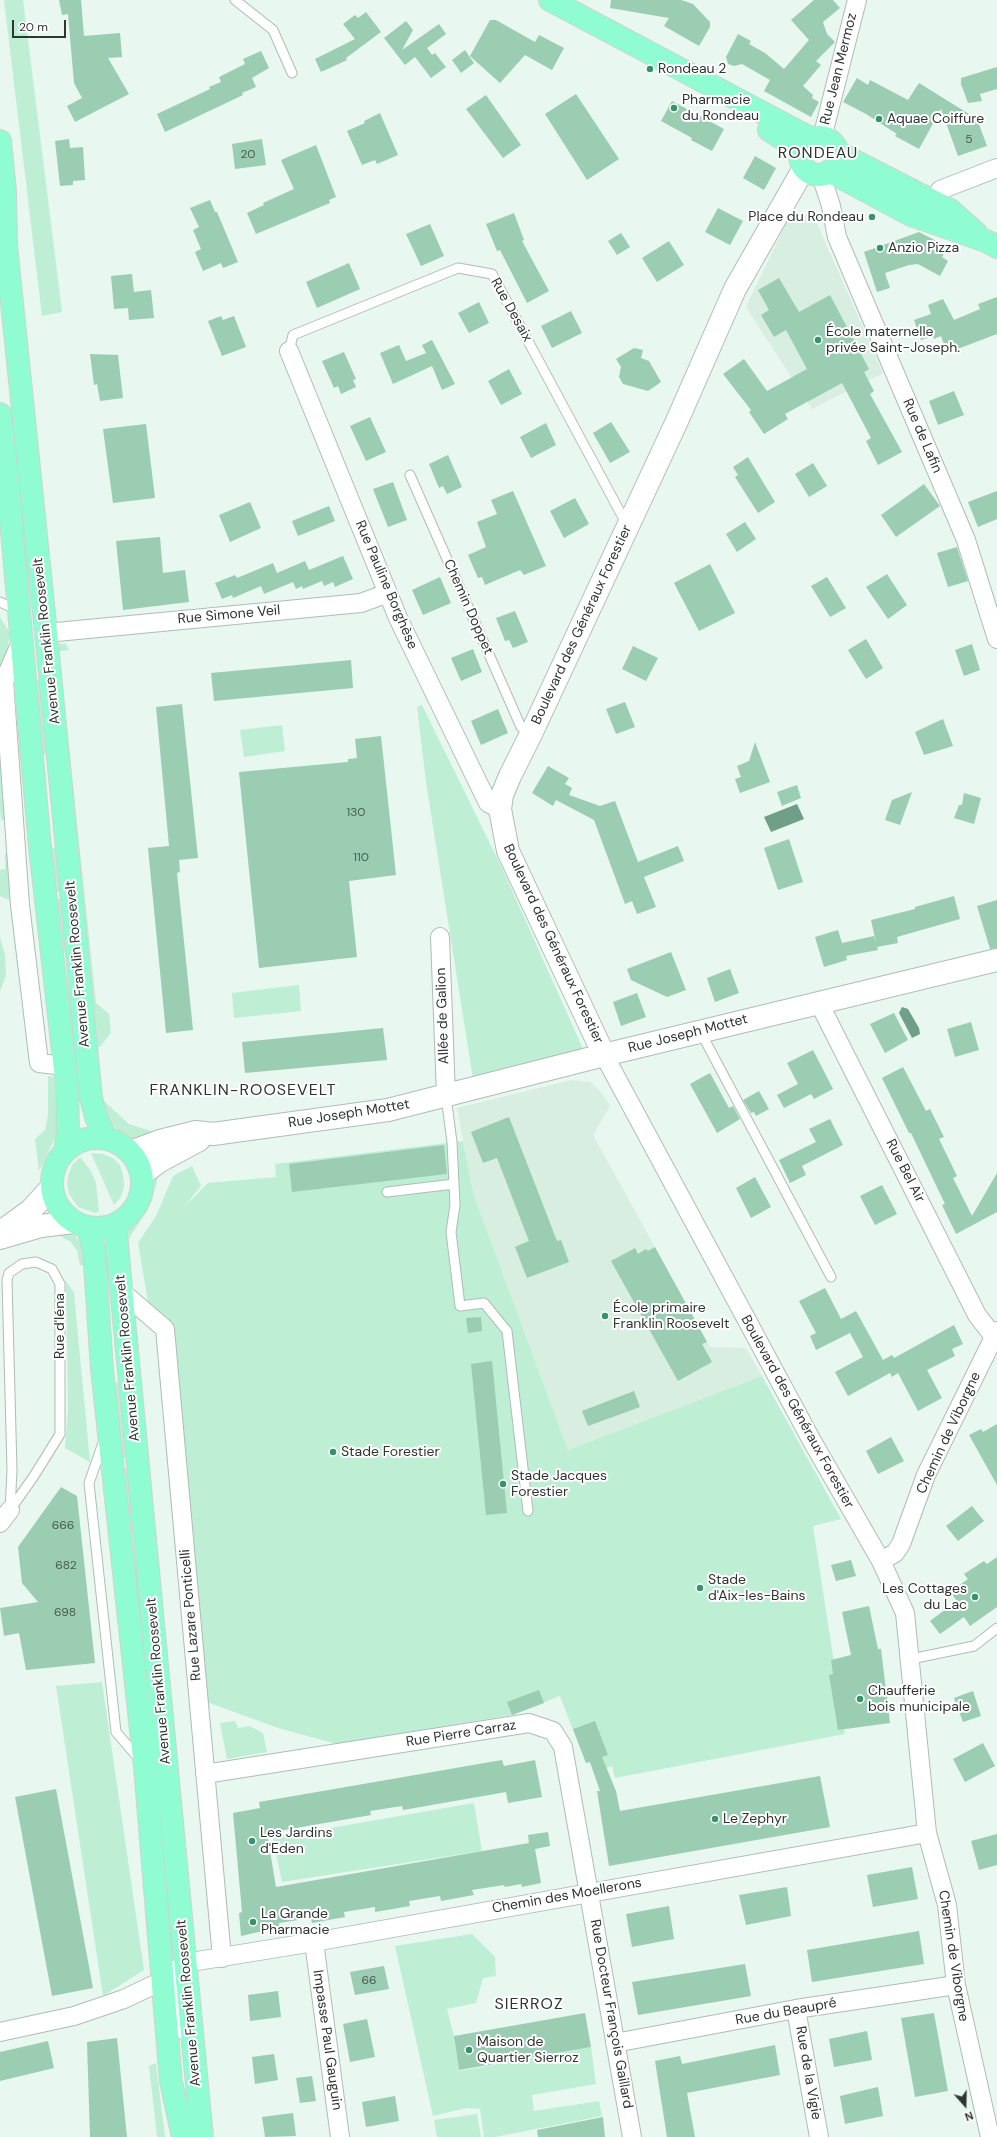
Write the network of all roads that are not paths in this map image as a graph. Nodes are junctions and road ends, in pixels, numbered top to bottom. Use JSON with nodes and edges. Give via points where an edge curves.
{"nodes":[{"id":1,"x":235,"y":0,"type":"edge"},
{"id":2,"x":550,"y":0,"type":"edge"},
{"id":3,"x":857,"y":0,"type":"edge"},
{"id":4,"x":292,"y":73,"type":"dead end"},
{"id":5,"x":0,"y":141,"type":"edge"},
{"id":6,"x":818,"y":158,"type":"junction"},
{"id":7,"x":997,"y":168,"type":"edge"},
{"id":8,"x":933,"y":201,"type":"junction"},
{"id":9,"x":0,"y":205,"type":"edge"},
{"id":10,"x":911,"y":215,"type":"junction"},
{"id":11,"x":992,"y":244,"type":"edge"},
{"id":12,"x":6,"y":245,"type":"junction"},
{"id":13,"x":289,"y":351,"type":"joint"},
{"id":14,"x":0,"y":414,"type":"edge"},
{"id":15,"x":410,"y":475,"type":"dead end"},
{"id":16,"x":4,"y":502,"type":"edge"},
{"id":17,"x":627,"y":526,"type":"junction"},
{"id":18,"x":388,"y":593,"type":"junction"},
{"id":19,"x":10,"y":607,"type":"edge"},
{"id":20,"x":995,"y":628,"type":"edge"},
{"id":21,"x":46,"y":632,"type":"junction"},
{"id":22,"x":531,"y":734,"type":"junction"},
{"id":23,"x":500,"y":809,"type":"junction"},
{"id":24,"x":440,"y":937,"type":"dead end"},
{"id":25,"x":997,"y":960,"type":"edge"},
{"id":26,"x":819,"y":1003,"type":"junction"},
{"id":27,"x":700,"y":1031,"type":"junction"},
{"id":28,"x":604,"y":1055,"type":"junction"},
{"id":29,"x":446,"y":1096,"type":"junction"},
{"id":30,"x":213,"y":1134,"type":"junction"},
{"id":31,"x":106,"y":1139,"type":"junction"},
{"id":32,"x":65,"y":1151,"type":"junction"},
{"id":33,"x":130,"y":1152,"type":"junction"},
{"id":34,"x":142,"y":1174,"type":"junction"},
{"id":35,"x":454,"y":1184,"type":"junction"},
{"id":36,"x":52,"y":1187,"type":"junction"},
{"id":37,"x":387,"y":1192,"type":"dead end"},
{"id":38,"x":81,"y":1225,"type":"junction"},
{"id":39,"x":115,"y":1225,"type":"junction"},
{"id":40,"x":0,"y":1233,"type":"edge"},
{"id":41,"x":0,"y":1238,"type":"edge"},
{"id":42,"x":831,"y":1277,"type":"dead end"},
{"id":43,"x":121,"y":1291,"type":"junction"},
{"id":44,"x":996,"y":1334,"type":"edge"},
{"id":45,"x":528,"y":1511,"type":"dead end"},
{"id":46,"x":3,"y":1516,"type":"edge"},
{"id":47,"x":881,"y":1561,"type":"junction"},
{"id":48,"x":997,"y":1628,"type":"edge"},
{"id":49,"x":911,"y":1659,"type":"junction"},
{"id":50,"x":205,"y":1774,"type":"junction"},
{"id":51,"x":927,"y":1832,"type":"junction"},
{"id":52,"x":152,"y":1843,"type":"junction"},
{"id":53,"x":590,"y":1891,"type":"junction"},
{"id":54,"x":314,"y":1942,"type":"junction"},
{"id":55,"x":205,"y":1960,"type":"junction"},
{"id":56,"x":164,"y":1980,"type":"junction"},
{"id":57,"x":956,"y":1985,"type":"junction"},
{"id":58,"x":796,"y":2009,"type":"junction"},
{"id":59,"x":0,"y":2032,"type":"edge"},
{"id":60,"x":615,"y":2043,"type":"junction"},
{"id":61,"x":195,"y":2062,"type":"junction"},
{"id":62,"x":183,"y":2137,"type":"edge"},
{"id":63,"x":202,"y":2137,"type":"edge"},
{"id":64,"x":340,"y":2137,"type":"edge"},
{"id":65,"x":632,"y":2137,"type":"edge"},
{"id":66,"x":819,"y":2137,"type":"edge"},
{"id":67,"x":990,"y":2137,"type":"edge"}],
"edges":[{"from":1,"to":4,"type":"lane","via":[[273,30]]},
{"from":2,"to":6,"type":"main road","via":[[737,98]]},
{"from":3,"to":6,"type":"street","name":"Rue Jean Mermoz"},
{"from":5,"to":12,"type":"main road","name":"Avenue Franklin Roosevelt","via":[[5,191]]},
{"from":6,"to":8,"type":"main road"},
{"from":6,"to":10,"type":"main road"},
{"from":6,"to":17,"type":"street","name":"Boulevard des Généraux Forestier","via":[[786,201],[735,289]]},
{"from":6,"to":20,"type":"street","name":"Rue de Lafin","via":[[837,237],[966,540]]},
{"from":7,"to":8,"type":"street","via":[[940,190]]},
{"from":8,"to":10,"type":"lane"},
{"from":8,"to":11,"type":"main road","via":[[950,210]]},
{"from":9,"to":12,"type":"main road"},
{"from":10,"to":11,"type":"main road"},
{"from":12,"to":21,"type":"main road","name":"Avenue Franklin Roosevelt"},
{"from":13,"to":17,"type":"lane","name":"Rue Desaix","via":[[293,335],[458,268],[492,274]]},
{"from":13,"to":18,"type":"street","name":"Rue Pauline Borghèse"},
{"from":14,"to":16,"type":"main road","name":"Avenue Franklin Roosevelt"},
{"from":15,"to":22,"type":"lane","name":"Chemin Doppet","via":[[521,727]]},
{"from":16,"to":19,"type":"main road","name":"Avenue Franklin Roosevelt"},
{"from":17,"to":22,"type":"street","name":"Boulevard des Généraux Forestier"},
{"from":18,"to":21,"type":"street","name":"Rue Simone Veil","via":[[360,603]]},
{"from":18,"to":23,"type":"street","name":"Rue Pauline Borghèse","via":[[488,802]]},
{"from":19,"to":32,"type":"main road","name":"Avenue Franklin Roosevelt","via":[[21,642],[40,851],[64,1066],[68,1133]]},
{"from":21,"to":31,"type":"main road","name":"Avenue Franklin Roosevelt","via":[[91,1098],[96,1118]]},
{"from":22,"to":23,"type":"street","name":"Boulevard des Généraux Forestier","via":[[502,795]]},
{"from":23,"to":28,"type":"street","name":"Boulevard des Généraux Forestier","via":[[508,851]]},
{"from":24,"to":29,"type":"street","name":"Allée de Galion"},
{"from":25,"to":26,"type":"street","name":"Rue Joseph Mottet"},
{"from":26,"to":27,"type":"street","name":"Rue Joseph Mottet"},
{"from":26,"to":44,"type":"street","name":"Rue Bel Air","via":[[977,1315]]},
{"from":27,"to":28,"type":"street","name":"Rue Joseph Mottet"},
{"from":27,"to":42,"type":"lane"},
{"from":28,"to":29,"type":"street","name":"Rue Joseph Mottet"},
{"from":28,"to":47,"type":"street","name":"Boulevard des Généraux Forestier","via":[[812,1442]]},
{"from":29,"to":30,"type":"street","name":"Rue Joseph Mottet","via":[[388,1110]]},
{"from":29,"to":35,"type":"lane"},
{"from":30,"to":33,"type":"street","name":"Rue Joseph Mottet","via":[[196,1132]]},
{"from":30,"to":34,"type":"street","name":"Rue Joseph Mottet","via":[[160,1161]]},
{"from":31,"to":32,"type":"main road","via":[[90,1138]]},
{"from":31,"to":33,"type":"main road","via":[[120,1144]]},
{"from":32,"to":36,"type":"main road","via":[[57,1162]]},
{"from":33,"to":34,"type":"main road","via":[[138,1162]]},
{"from":34,"to":39,"type":"main road","via":[[140,1199],[134,1210]]},
{"from":35,"to":37,"type":"lane"},
{"from":35,"to":45,"type":"lane","via":[[455,1206],[451,1232],[460,1306],[484,1303],[507,1331]]},
{"from":36,"to":38,"type":"main road","via":[[55,1200],[63,1213]]},
{"from":36,"to":40,"type":"street","via":[[32,1210]]},
{"from":38,"to":39,"type":"main road","via":[[102,1228]]},
{"from":38,"to":41,"type":"street","via":[[41,1226]]},
{"from":38,"to":52,"type":"main road","name":"Avenue Franklin Roosevelt","via":[[94,1251],[108,1429]]},
{"from":39,"to":43,"type":"main road","name":"Avenue Franklin Roosevelt"},
{"from":43,"to":50,"type":"street","name":"Rue Lazare Ponticelli","via":[[165,1329]]},
{"from":43,"to":55,"type":"main road","name":"Avenue Franklin Roosevelt"},
{"from":44,"to":47,"type":"street","name":"Chemin de Viborgne","via":[[926,1475],[901,1544],[895,1553]]},
{"from":46,"to":46,"type":"lane","name":"Rue d'Iéna","via":[[34,1476],[60,1434],[60,1284],[52,1269],[36,1262],[22,1264],[9,1273],[7,1280],[12,1470]]},
{"from":47,"to":49,"type":"street","name":"Chemin de Viborgne","via":[[905,1613]]},
{"from":48,"to":49,"type":"lane","via":[[974,1646]]},
{"from":49,"to":51,"type":"street","name":"Chemin de Viborgne"},
{"from":50,"to":53,"type":"street","name":"Rue Pierre Carraz","via":[[529,1723],[553,1731],[563,1747]]},
{"from":50,"to":55,"type":"street","name":"Rue Lazare Ponticelli"},
{"from":51,"to":53,"type":"street","name":"Chemin des Moellerons"},
{"from":51,"to":57,"type":"street","name":"Chemin de Viborgne","via":[[947,1905]]},
{"from":52,"to":55,"type":"street","via":[[161,1861],[172,1957]]},
{"from":52,"to":56,"type":"main road","name":"Avenue Franklin Roosevelt"},
{"from":53,"to":54,"type":"street","name":"Chemin des Moellerons"},
{"from":53,"to":60,"type":"street","name":"Rue Docteur François Gaillard"},
{"from":54,"to":55,"type":"street","name":"Chemin des Moellerons"},
{"from":54,"to":64,"type":"street","name":"Impasse Paul Gauguin"},
{"from":55,"to":56,"type":"street"},
{"from":55,"to":61,"type":"main road","name":"Avenue Franklin Roosevelt"},
{"from":56,"to":59,"type":"street","via":[[124,1999],[74,2016]]},
{"from":56,"to":61,"type":"street","via":[[182,2012],[186,2053]]},
{"from":56,"to":62,"type":"main road","name":"Avenue Franklin Roosevelt","via":[[171,2082]]},
{"from":57,"to":58,"type":"street","name":"Rue du Beaupré"},
{"from":57,"to":67,"type":"street","name":"Chemin de Viborgne"},
{"from":58,"to":60,"type":"street","name":"Rue du Beaupré"},
{"from":58,"to":66,"type":"street","name":"Rue de la Vigie"},
{"from":60,"to":65,"type":"street","name":"Rue Docteur François Gaillard"},
{"from":61,"to":63,"type":"main road","name":"Avenue Franklin Roosevelt"}]}
